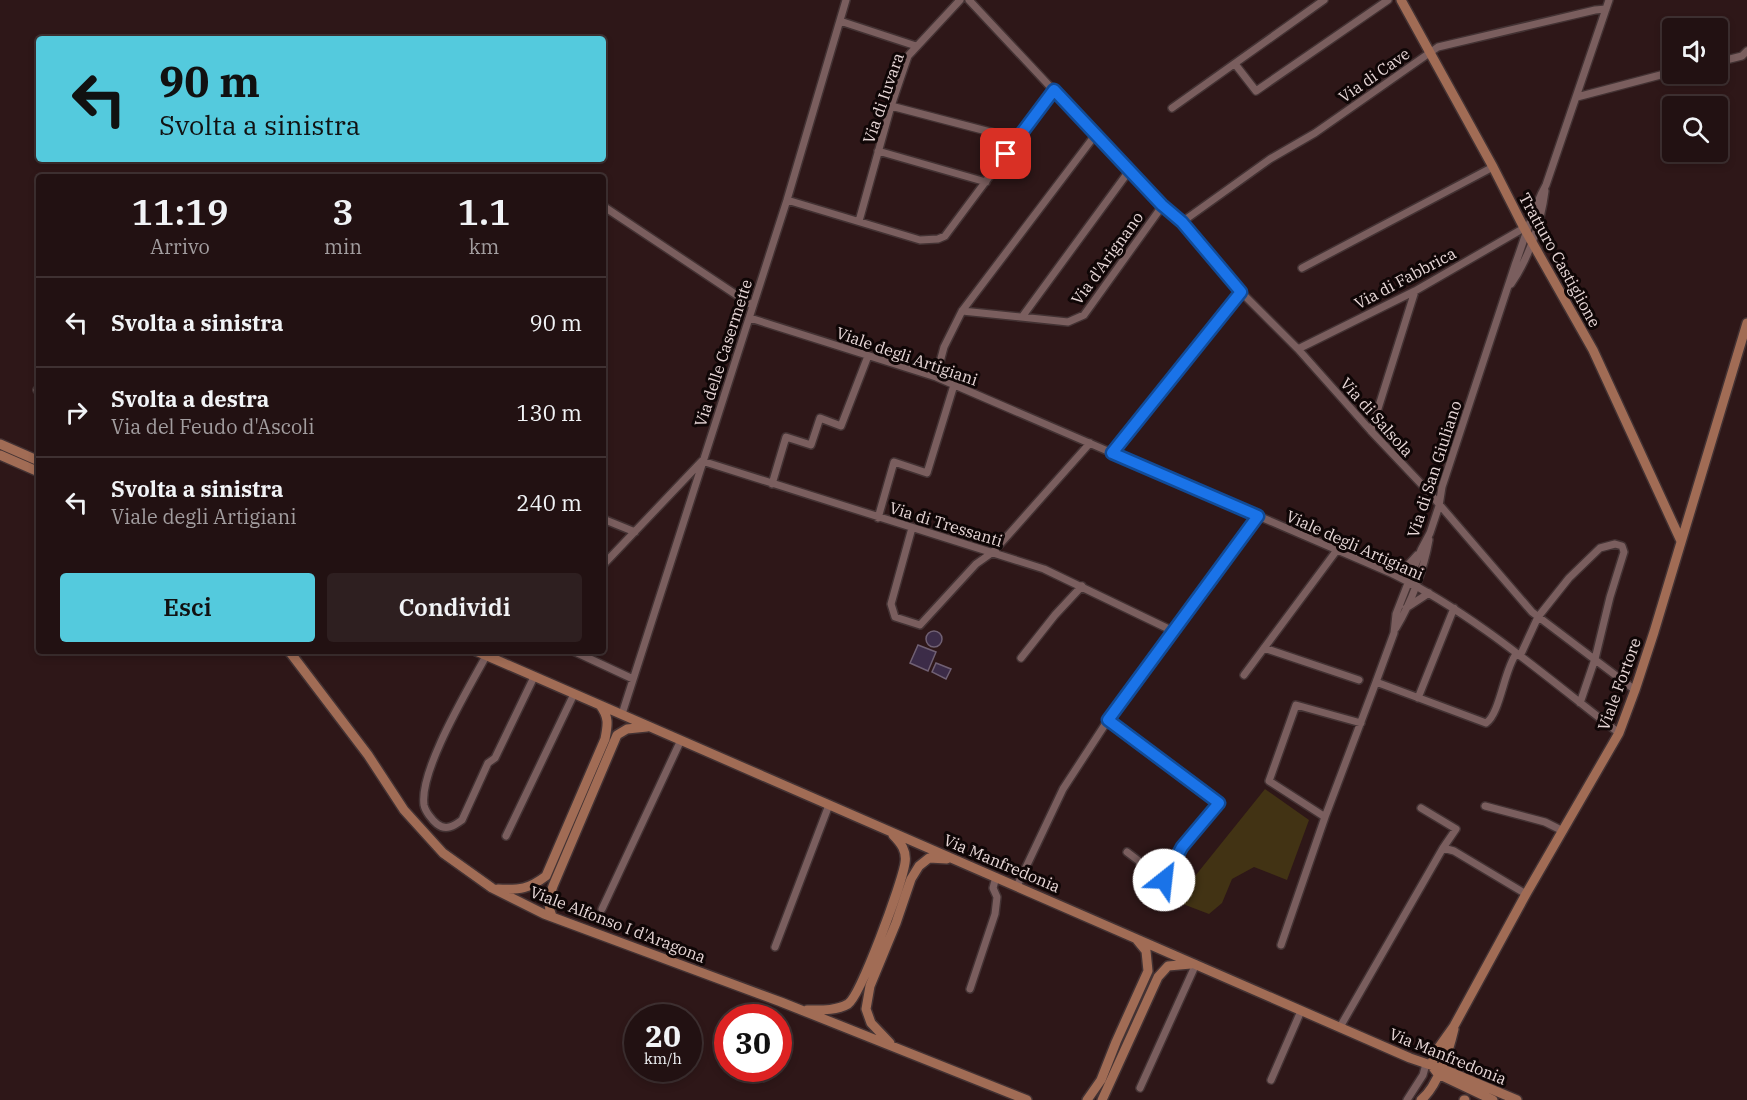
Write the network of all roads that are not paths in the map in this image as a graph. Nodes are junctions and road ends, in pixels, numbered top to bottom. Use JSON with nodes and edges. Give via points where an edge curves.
{"nodes":[{"id":1,"x":846,"y":0,"type":"edge"},
{"id":2,"x":960,"y":0,"type":"edge"},
{"id":3,"x":969,"y":0,"type":"edge"},
{"id":4,"x":1324,"y":0,"type":"edge"},
{"id":5,"x":1388,"y":0,"type":"edge"},
{"id":6,"x":1401,"y":0,"type":"edge"},
{"id":7,"x":1609,"y":0,"type":"edge"},
{"id":8,"x":1606,"y":9,"type":"junction"},
{"id":9,"x":840,"y":21,"type":"junction"},
{"id":10,"x":916,"y":46,"type":"junction"},
{"id":11,"x":1431,"y":52,"type":"junction"},
{"id":12,"x":1744,"y":53,"type":"edge"},
{"id":13,"x":1728,"y":59,"type":"edge"},
{"id":14,"x":1235,"y":64,"type":"junction"},
{"id":15,"x":1662,"y":74,"type":"edge"},
{"id":16,"x":1054,"y":90,"type":"junction"},
{"id":17,"x":1577,"y":97,"type":"junction"},
{"id":18,"x":891,"y":106,"type":"junction"},
{"id":19,"x":1172,"y":108,"type":"dead end"},
{"id":20,"x":1096,"y":134,"type":"junction"},
{"id":21,"x":1017,"y":140,"type":"junction"},
{"id":22,"x":878,"y":151,"type":"junction"},
{"id":23,"x":1493,"y":167,"type":"junction"},
{"id":24,"x":1129,"y":171,"type":"junction"},
{"id":25,"x":986,"y":182,"type":"junction"},
{"id":26,"x":1546,"y":185,"type":"junction"},
{"id":27,"x":787,"y":200,"type":"junction"},
{"id":28,"x":1162,"y":205,"type":"junction"},
{"id":29,"x":606,"y":208,"type":"edge"},
{"id":30,"x":1533,"y":213,"type":"junction"},
{"id":31,"x":1518,"y":216,"type":"junction"},
{"id":32,"x":860,"y":221,"type":"junction"},
{"id":33,"x":1182,"y":222,"type":"junction"},
{"id":34,"x":1527,"y":234,"type":"junction"},
{"id":35,"x":1539,"y":256,"type":"junction"},
{"id":36,"x":1523,"y":264,"type":"junction"},
{"id":37,"x":1302,"y":268,"type":"dead end"},
{"id":38,"x":1509,"y":288,"type":"junction"},
{"id":39,"x":1415,"y":291,"type":"junction"},
{"id":40,"x":1241,"y":292,"type":"junction"},
{"id":41,"x":753,"y":306,"type":"junction"},
{"id":42,"x":962,"y":311,"type":"junction"},
{"id":43,"x":1022,"y":317,"type":"junction"},
{"id":44,"x":750,"y":318,"type":"junction"},
{"id":45,"x":1747,"y":324,"type":"edge"},
{"id":46,"x":1298,"y":349,"type":"junction"},
{"id":47,"x":868,"y":356,"type":"junction"},
{"id":48,"x":936,"y":377,"type":"junction"},
{"id":49,"x":954,"y":386,"type":"junction"},
{"id":50,"x":1371,"y":432,"type":"junction"},
{"id":51,"x":1090,"y":443,"type":"junction"},
{"id":52,"x":0,"y":444,"type":"edge"},
{"id":53,"x":1112,"y":453,"type":"junction"},
{"id":54,"x":0,"y":455,"type":"edge"},
{"id":55,"x":36,"y":460,"type":"edge"},
{"id":56,"x":702,"y":461,"type":"junction"},
{"id":57,"x":36,"y":471,"type":"edge"},
{"id":58,"x":772,"y":484,"type":"junction"},
{"id":59,"x":1440,"y":506,"type":"junction"},
{"id":60,"x":1258,"y":516,"type":"junction"},
{"id":61,"x":878,"y":518,"type":"junction"},
{"id":62,"x":606,"y":520,"type":"edge"},
{"id":63,"x":912,"y":528,"type":"junction"},
{"id":64,"x":635,"y":532,"type":"junction"},
{"id":65,"x":1430,"y":533,"type":"junction"},
{"id":66,"x":1682,"y":541,"type":"junction"},
{"id":67,"x":1337,"y":550,"type":"junction"},
{"id":68,"x":1421,"y":550,"type":"junction"},
{"id":69,"x":993,"y":552,"type":"junction"},
{"id":70,"x":606,"y":553,"type":"edge"},
{"id":71,"x":612,"y":556,"type":"junction"},
{"id":72,"x":606,"y":562,"type":"edge"},
{"id":73,"x":1393,"y":574,"type":"junction"},
{"id":74,"x":1412,"y":584,"type":"junction"},
{"id":75,"x":1082,"y":586,"type":"junction"},
{"id":76,"x":1429,"y":593,"type":"junction"},
{"id":77,"x":1406,"y":608,"type":"junction"},
{"id":78,"x":1454,"y":608,"type":"junction"},
{"id":79,"x":1538,"y":617,"type":"junction"},
{"id":80,"x":1174,"y":632,"type":"junction"},
{"id":81,"x":1394,"y":633,"type":"junction"},
{"id":82,"x":1264,"y":648,"type":"junction"},
{"id":83,"x":291,"y":654,"type":"edge"},
{"id":84,"x":482,"y":654,"type":"edge"},
{"id":85,"x":579,"y":654,"type":"edge"},
{"id":86,"x":1518,"y":655,"type":"junction"},
{"id":87,"x":486,"y":656,"type":"junction"},
{"id":88,"x":1021,"y":658,"type":"dead end"},
{"id":89,"x":1595,"y":659,"type":"junction"},
{"id":90,"x":1244,"y":675,"type":"dead end"},
{"id":91,"x":534,"y":677,"type":"junction"},
{"id":92,"x":633,"y":679,"type":"junction"},
{"id":93,"x":1359,"y":680,"type":"dead end"},
{"id":94,"x":1376,"y":682,"type":"junction"},
{"id":95,"x":1635,"y":690,"type":"junction"},
{"id":96,"x":574,"y":694,"type":"junction"},
{"id":97,"x":1418,"y":698,"type":"junction"},
{"id":98,"x":1580,"y":703,"type":"junction"},
{"id":99,"x":599,"y":705,"type":"junction"},
{"id":100,"x":622,"y":714,"type":"junction"},
{"id":101,"x":1108,"y":720,"type":"junction"},
{"id":102,"x":1361,"y":723,"type":"junction"},
{"id":103,"x":650,"y":727,"type":"junction"},
{"id":104,"x":1619,"y":733,"type":"junction"},
{"id":105,"x":681,"y":740,"type":"junction"},
{"id":106,"x":829,"y":805,"type":"junction"},
{"id":107,"x":1485,"y":806,"type":"dead end"},
{"id":108,"x":1421,"y":808,"type":"dead end"},
{"id":109,"x":1325,"y":817,"type":"junction"},
{"id":110,"x":889,"y":831,"type":"junction"},
{"id":111,"x":1563,"y":831,"type":"junction"},
{"id":112,"x":506,"y":836,"type":"dead end"},
{"id":113,"x":1443,"y":848,"type":"junction"},
{"id":114,"x":1127,"y":852,"type":"dead end"},
{"id":115,"x":958,"y":861,"type":"junction"},
{"id":116,"x":996,"y":877,"type":"junction"},
{"id":117,"x":1017,"y":886,"type":"junction"},
{"id":118,"x":492,"y":888,"type":"junction"},
{"id":119,"x":1526,"y":894,"type":"junction"},
{"id":120,"x":602,"y":909,"type":"dead end"},
{"id":121,"x":552,"y":916,"type":"junction"},
{"id":122,"x":1133,"y":936,"type":"junction"},
{"id":123,"x":1281,"y":945,"type":"dead end"},
{"id":124,"x":775,"y":947,"type":"dead end"},
{"id":125,"x":1196,"y":964,"type":"junction"},
{"id":126,"x":970,"y":989,"type":"dead end"},
{"id":127,"x":802,"y":1010,"type":"junction"},
{"id":128,"x":1301,"y":1011,"type":"junction"},
{"id":129,"x":1454,"y":1026,"type":"junction"},
{"id":130,"x":1340,"y":1028,"type":"junction"},
{"id":131,"x":896,"y":1048,"type":"junction"},
{"id":132,"x":1434,"y":1054,"type":"junction"},
{"id":133,"x":1410,"y":1058,"type":"junction"},
{"id":134,"x":1434,"y":1068,"type":"junction"},
{"id":135,"x":1271,"y":1080,"type":"dead end"},
{"id":136,"x":1140,"y":1088,"type":"dead end"},
{"id":137,"x":1027,"y":1100,"type":"edge"},
{"id":138,"x":1088,"y":1100,"type":"edge"},
{"id":139,"x":1102,"y":1100,"type":"edge"},
{"id":140,"x":1407,"y":1100,"type":"edge"},
{"id":141,"x":1421,"y":1100,"type":"edge"},
{"id":142,"x":1493,"y":1100,"type":"edge"},
{"id":143,"x":1517,"y":1100,"type":"edge"}],
"edges":[{"from":1,"to":9,"type":"street","name":"Via delle Casermette"},
{"from":2,"to":10,"type":"street","name":"Via di Iuvara"},
{"from":3,"to":16,"type":"street","name":"Via di Salsola"},
{"from":4,"to":14,"type":"street"},
{"from":5,"to":14,"type":"street","via":[[1256,91]]},
{"from":6,"to":11,"type":"main road","name":"Tratturo Castiglione"},
{"from":7,"to":8,"type":"street","name":"Via di San Giuliano"},
{"from":8,"to":11,"type":"street","name":"Via di Cave","via":[[1438,47]]},
{"from":8,"to":17,"type":"street","name":"Via di San Giuliano"},
{"from":9,"to":10,"type":"street"},
{"from":9,"to":27,"type":"street","name":"Via delle Casermette"},
{"from":10,"to":18,"type":"street","name":"Via di Iuvara","via":[[908,56]]},
{"from":11,"to":23,"type":"main road","name":"Tratturo Castiglione"},
{"from":11,"to":33,"type":"street","name":"Via di Cave"},
{"from":12,"to":13,"type":"street"},
{"from":14,"to":19,"type":"street"},
{"from":15,"to":17,"type":"street"},
{"from":16,"to":20,"type":"street","name":"Via di Salsola"},
{"from":16,"to":21,"type":"street"},
{"from":17,"to":26,"type":"street","name":"Via di San Giuliano"},
{"from":18,"to":21,"type":"street"},
{"from":18,"to":22,"type":"street","name":"Via di Iuvara"},
{"from":20,"to":24,"type":"street","name":"Via di Salsola"},
{"from":20,"to":42,"type":"street"},
{"from":21,"to":25,"type":"street"},
{"from":22,"to":25,"type":"street"},
{"from":22,"to":32,"type":"street","name":"Via di Iuvara"},
{"from":23,"to":31,"type":"main road","name":"Tratturo Castiglione"},
{"from":23,"to":37,"type":"street"},
{"from":24,"to":28,"type":"street","name":"Via di Salsola"},
{"from":24,"to":43,"type":"street"},
{"from":25,"to":32,"type":"street","via":[[945,236],[938,239],[920,240]]},
{"from":26,"to":30,"type":"street","name":"Via di San Giuliano"},
{"from":26,"to":34,"type":"street","via":[[1544,205]]},
{"from":27,"to":32,"type":"street"},
{"from":27,"to":41,"type":"street","name":"Via delle Casermette"},
{"from":28,"to":33,"type":"street","name":"Via di Salsola"},
{"from":28,"to":43,"type":"street","name":"Via d'Arignano","via":[[1084,315],[1068,322]]},
{"from":29,"to":41,"type":"street"},
{"from":30,"to":31,"type":"street"},
{"from":30,"to":34,"type":"street","name":"Via di San Giuliano"},
{"from":31,"to":34,"type":"main road","name":"Tratturo Castiglione"},
{"from":33,"to":40,"type":"street","name":"Via di Salsola"},
{"from":34,"to":35,"type":"main road","name":"Tratturo Castiglione"},
{"from":34,"to":36,"type":"street"},
{"from":34,"to":38,"type":"street","name":"Via di San Giuliano"},
{"from":34,"to":39,"type":"street","name":"Via di Fabbrica"},
{"from":35,"to":36,"type":"street"},
{"from":35,"to":66,"type":"main road","name":"Tratturo Castiglione","via":[[1593,350]]},
{"from":36,"to":38,"type":"street"},
{"from":38,"to":59,"type":"street","name":"Via di San Giuliano","via":[[1442,487]]},
{"from":39,"to":46,"type":"street","name":"Via di Fabbrica"},
{"from":39,"to":50,"type":"street"},
{"from":40,"to":46,"type":"street","name":"Via di Salsola"},
{"from":40,"to":53,"type":"street"},
{"from":41,"to":44,"type":"street","name":"Via delle Casermette"},
{"from":42,"to":43,"type":"street","name":"Via d'Arignano"},
{"from":42,"to":48,"type":"street"},
{"from":44,"to":47,"type":"street","name":"Viale degli Artigiani"},
{"from":44,"to":56,"type":"street","name":"Via delle Casermette"},
{"from":45,"to":66,"type":"main road","name":"Viale Fortore"},
{"from":46,"to":50,"type":"street","name":"Via di Salsola"},
{"from":47,"to":48,"type":"street","name":"Viale degli Artigiani"},
{"from":47,"to":58,"type":"street","via":[[841,426],[820,418],[811,445],[786,437]]},
{"from":48,"to":49,"type":"street","name":"Viale degli Artigiani"},
{"from":49,"to":51,"type":"street","name":"Viale degli Artigiani"},
{"from":49,"to":61,"type":"street","via":[[927,473],[894,462]]},
{"from":50,"to":59,"type":"street","name":"Via di Salsola"},
{"from":51,"to":53,"type":"street","name":"Viale degli Artigiani"},
{"from":51,"to":69,"type":"street"},
{"from":52,"to":55,"type":"main road"},
{"from":53,"to":60,"type":"street","name":"Viale degli Artigiani"},
{"from":54,"to":57,"type":"main road"},
{"from":56,"to":58,"type":"street","name":"Via di Tressanti"},
{"from":56,"to":64,"type":"street"},
{"from":56,"to":92,"type":"street","name":"Via delle Casermette"},
{"from":58,"to":61,"type":"street","name":"Via di Tressanti"},
{"from":59,"to":65,"type":"street","name":"Via di San Giuliano"},
{"from":59,"to":79,"type":"street","name":"Via di Salsola"},
{"from":60,"to":67,"type":"street","name":"Viale degli Artigiani"},
{"from":60,"to":80,"type":"street"},
{"from":61,"to":63,"type":"street","name":"Via di Tressanti"},
{"from":62,"to":64,"type":"street"},
{"from":63,"to":69,"type":"street","name":"Via di Tressanti"},
{"from":63,"to":69,"type":"street","via":[[891,604],[895,617],[920,625],[976,564]]},
{"from":64,"to":71,"type":"street"},
{"from":65,"to":68,"type":"street","name":"Via di San Giuliano"},
{"from":65,"to":74,"type":"street","via":[[1426,554]]},
{"from":66,"to":95,"type":"main road","name":"Viale Fortore"},
{"from":67,"to":73,"type":"street","name":"Viale degli Artigiani"},
{"from":67,"to":82,"type":"street"},
{"from":68,"to":73,"type":"street","via":[[1407,566]]},
{"from":68,"to":74,"type":"street","name":"Via di San Giuliano"},
{"from":69,"to":75,"type":"street","name":"Via di Tressanti"},
{"from":70,"to":71,"type":"street"},
{"from":71,"to":72,"type":"street"},
{"from":73,"to":74,"type":"street","name":"Viale degli Artigiani"},
{"from":74,"to":76,"type":"street","name":"Viale degli Artigiani"},
{"from":74,"to":77,"type":"street"},
{"from":74,"to":81,"type":"street","name":"Via di San Giuliano","via":[[1396,614]]},
{"from":75,"to":80,"type":"street","name":"Via di Tressanti"},
{"from":75,"to":88,"type":"street"},
{"from":76,"to":77,"type":"street"},
{"from":76,"to":78,"type":"street","name":"Viale degli Artigiani"},
{"from":77,"to":81,"type":"street"},
{"from":78,"to":86,"type":"street","name":"Viale degli Artigiani"},
{"from":78,"to":97,"type":"street"},
{"from":79,"to":86,"type":"street"},
{"from":79,"to":89,"type":"street","name":"Via di Salsola"},
{"from":79,"to":89,"type":"street","via":[[1569,578],[1600,548],[1622,546],[1624,552]]},
{"from":80,"to":101,"type":"street"},
{"from":81,"to":94,"type":"street","name":"Via di San Giuliano"},
{"from":82,"to":90,"type":"street"},
{"from":82,"to":93,"type":"street"},
{"from":83,"to":118,"type":"main road","name":"Viale Alfonso I d'Aragona","via":[[368,755],[404,810],[444,853]]},
{"from":84,"to":87,"type":"main road","name":"Via Manfredonia"},
{"from":85,"to":92,"type":"street"},
{"from":86,"to":97,"type":"street","via":[[1509,666],[1493,716],[1486,723]]},
{"from":86,"to":98,"type":"street","name":"Viale degli Artigiani"},
{"from":87,"to":91,"type":"main road","name":"Via Manfredonia"},
{"from":87,"to":91,"type":"street","via":[[447,730],[428,780],[425,808],[446,828],[462,820]]},
{"from":89,"to":95,"type":"street","name":"Via di Salsola"},
{"from":89,"to":98,"type":"street"},
{"from":91,"to":96,"type":"main road","name":"Via Manfredonia"},
{"from":92,"to":100,"type":"street","name":"Via delle Casermette"},
{"from":94,"to":97,"type":"street"},
{"from":94,"to":102,"type":"street","name":"Via di San Giuliano"},
{"from":95,"to":104,"type":"main road","name":"Viale Fortore"},
{"from":96,"to":99,"type":"main road","name":"Via Manfredonia"},
{"from":96,"to":112,"type":"street"},
{"from":98,"to":104,"type":"street","name":"Viale degli Artigiani"},
{"from":99,"to":100,"type":"main road","name":"Via Manfredonia"},
{"from":99,"to":118,"type":"main road","via":[[607,714],[605,739],[546,876],[532,887]]},
{"from":100,"to":103,"type":"main road","name":"Via Manfredonia"},
{"from":101,"to":114,"type":"street","via":[[1219,803],[1182,847],[1164,880]]},
{"from":101,"to":117,"type":"street","via":[[1061,793]]},
{"from":102,"to":109,"type":"street","name":"Via di San Giuliano"},
{"from":102,"to":109,"type":"street","via":[[1296,705],[1269,781]]},
{"from":103,"to":105,"type":"main road","name":"Via Manfredonia"},
{"from":103,"to":121,"type":"main road","via":[[627,729],[617,735],[553,886],[548,900]]},
{"from":104,"to":111,"type":"main road","name":"Viale Fortore"},
{"from":105,"to":106,"type":"main road","name":"Via Manfredonia"},
{"from":105,"to":120,"type":"street"},
{"from":106,"to":110,"type":"main road","name":"Via Manfredonia"},
{"from":106,"to":124,"type":"street"},
{"from":107,"to":111,"type":"street","via":[[1545,822]]},
{"from":108,"to":113,"type":"street","via":[[1456,829]]},
{"from":109,"to":123,"type":"street","name":"Via di San Giuliano"},
{"from":110,"to":115,"type":"main road","name":"Via Manfredonia"},
{"from":110,"to":127,"type":"main road","via":[[903,846],[905,862],[860,986],[849,1004],[827,1010]]},
{"from":111,"to":119,"type":"main road","name":"Viale Fortore"},
{"from":113,"to":119,"type":"street"},
{"from":113,"to":130,"type":"street"},
{"from":115,"to":116,"type":"main road","name":"Via Manfredonia"},
{"from":115,"to":131,"type":"main road","via":[[929,858],[919,866],[870,986],[866,1009],[872,1023]]},
{"from":116,"to":117,"type":"main road","name":"Via Manfredonia"},
{"from":116,"to":126,"type":"street","via":[[995,914]]},
{"from":117,"to":122,"type":"main road","name":"Via Manfredonia"},
{"from":118,"to":121,"type":"main road","name":"Viale Alfonso I d'Aragona"},
{"from":119,"to":129,"type":"main road","name":"Viale Fortore"},
{"from":121,"to":127,"type":"main road","name":"Viale Alfonso I d'Aragona"},
{"from":122,"to":125,"type":"main road","name":"Via Manfredonia"},
{"from":122,"to":138,"type":"main road","via":[[1146,951],[1148,971],[1101,1080]]},
{"from":125,"to":128,"type":"main road","name":"Via Manfredonia"},
{"from":125,"to":136,"type":"street"},
{"from":125,"to":139,"type":"main road","via":[[1168,966],[1158,977]]},
{"from":127,"to":131,"type":"main road","name":"Viale Alfonso I d'Aragona"},
{"from":128,"to":130,"type":"main road","name":"Via Manfredonia"},
{"from":128,"to":135,"type":"street"},
{"from":129,"to":132,"type":"main road","name":"Viale Fortore"},
{"from":129,"to":134,"type":"main road","name":"Viale Fortore","via":[[1451,1044]]},
{"from":130,"to":133,"type":"main road","name":"Via Manfredonia"},
{"from":131,"to":137,"type":"main road","name":"Viale Alfonso I d'Aragona"},
{"from":132,"to":133,"type":"main road"},
{"from":132,"to":134,"type":"main road","name":"Viale Fortore"},
{"from":133,"to":134,"type":"main road","name":"Via Manfredonia"},
{"from":134,"to":140,"type":"street","via":[[1423,1075]]},
{"from":134,"to":141,"type":"main road","via":[[1427,1095]]},
{"from":134,"to":142,"type":"main road","name":"Via Manfredonia"},
{"from":134,"to":143,"type":"main road","name":"Via Manfredonia"}]}
